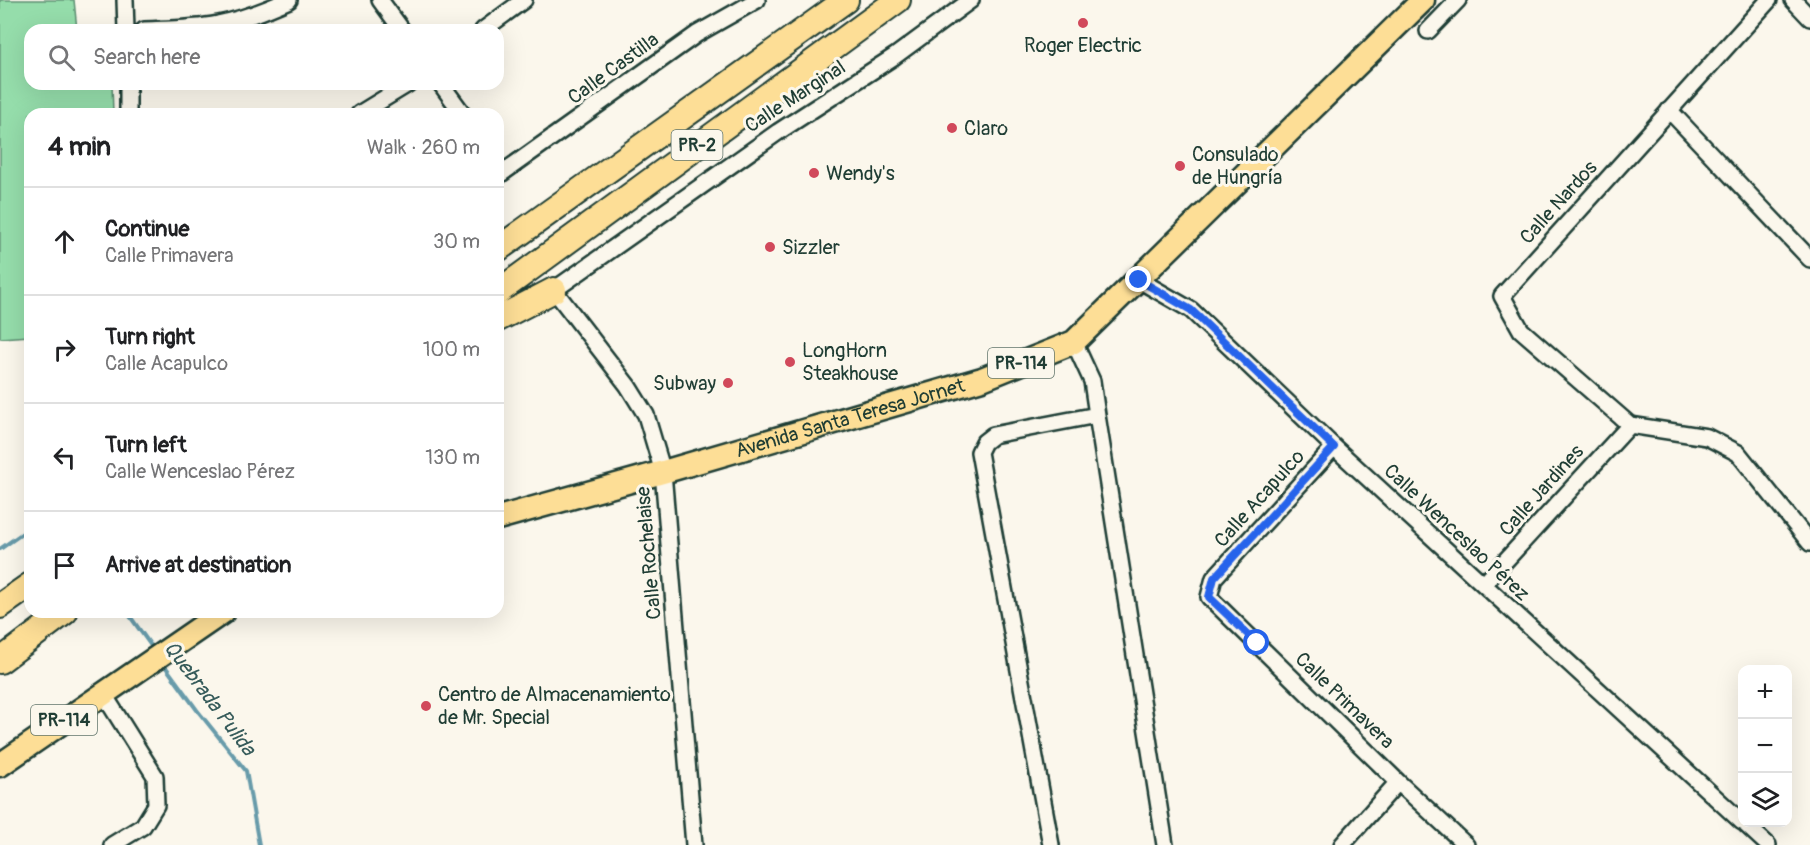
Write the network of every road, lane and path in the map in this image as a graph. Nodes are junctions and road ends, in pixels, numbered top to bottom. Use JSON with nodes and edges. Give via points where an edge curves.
{"nodes":[{"id":1,"x":125,"y":0,"type":"edge"},
{"id":2,"x":288,"y":0,"type":"edge"},
{"id":3,"x":380,"y":0,"type":"edge"},
{"id":4,"x":525,"y":0,"type":"edge"},
{"id":5,"x":757,"y":0,"type":"edge"},
{"id":6,"x":846,"y":0,"type":"edge"},
{"id":7,"x":898,"y":0,"type":"edge"},
{"id":8,"x":971,"y":0,"type":"edge"},
{"id":9,"x":1423,"y":0,"type":"edge"},
{"id":10,"x":1458,"y":0,"type":"edge"},
{"id":11,"x":1769,"y":0,"type":"edge"},
{"id":12,"x":1793,"y":0,"type":"edge"},
{"id":13,"x":1810,"y":18,"type":"edge"},
{"id":14,"x":126,"y":24,"type":"edge"},
{"id":15,"x":221,"y":24,"type":"edge"},
{"id":16,"x":398,"y":24,"type":"edge"},
{"id":17,"x":491,"y":24,"type":"edge"},
{"id":18,"x":1428,"y":31,"type":"dead end"},
{"id":19,"x":128,"y":90,"type":"edge"},
{"id":20,"x":398,"y":90,"type":"edge"},
{"id":21,"x":445,"y":90,"type":"edge"},
{"id":22,"x":128,"y":108,"type":"edge"},
{"id":23,"x":369,"y":108,"type":"edge"},
{"id":24,"x":459,"y":108,"type":"edge"},
{"id":25,"x":1669,"y":110,"type":"junction"},
{"id":26,"x":504,"y":167,"type":"edge"},
{"id":27,"x":504,"y":245,"type":"edge"},
{"id":28,"x":1810,"y":259,"type":"edge"},
{"id":29,"x":1139,"y":280,"type":"junction"},
{"id":30,"x":504,"y":288,"type":"edge"},
{"id":31,"x":554,"y":290,"type":"junction"},
{"id":32,"x":504,"y":316,"type":"edge"},
{"id":33,"x":1074,"y":342,"type":"junction"},
{"id":34,"x":1097,"y":415,"type":"junction"},
{"id":35,"x":1630,"y":425,"type":"junction"},
{"id":36,"x":1334,"y":447,"type":"junction"},
{"id":37,"x":663,"y":472,"type":"junction"},
{"id":38,"x":504,"y":516,"type":"edge"},
{"id":39,"x":1810,"y":543,"type":"edge"},
{"id":40,"x":1214,"y":578,"type":"joint"},
{"id":41,"x":1484,"y":584,"type":"junction"},
{"id":42,"x":24,"y":589,"type":"edge"},
{"id":43,"x":0,"y":606,"type":"edge"},
{"id":44,"x":57,"y":618,"type":"edge"},
{"id":45,"x":214,"y":618,"type":"edge"},
{"id":46,"x":0,"y":661,"type":"edge"},
{"id":47,"x":103,"y":693,"type":"junction"},
{"id":48,"x":0,"y":765,"type":"edge"},
{"id":49,"x":1398,"y":782,"type":"junction"},
{"id":50,"x":1738,"y":817,"type":"edge"},
{"id":51,"x":1748,"y":827,"type":"edge"},
{"id":52,"x":112,"y":845,"type":"edge"},
{"id":53,"x":694,"y":845,"type":"edge"},
{"id":54,"x":1051,"y":845,"type":"edge"},
{"id":55,"x":1165,"y":845,"type":"edge"},
{"id":56,"x":1342,"y":845,"type":"edge"},
{"id":57,"x":1466,"y":845,"type":"edge"},
{"id":58,"x":1768,"y":845,"type":"edge"}],
"edges":[{"from":1,"to":14,"type":"street"},
{"from":2,"to":15,"type":"street"},
{"from":3,"to":16,"type":"street"},
{"from":4,"to":17,"type":"street"},
{"from":5,"to":26,"type":"street","name":"Calle Castilla","via":[[697,34]]},
{"from":6,"to":27,"type":"highway","number":"PR-2"},
{"from":7,"to":30,"type":"highway","number":"PR-2"},
{"from":8,"to":31,"type":"street","name":"Calle Marginal"},
{"from":9,"to":29,"type":"main road","name":"Avenida Santa Teresa Jornet","number":"PR-114"},
{"from":10,"to":18,"type":"street"},
{"from":11,"to":25,"type":"street","name":"Calle Nardos"},
{"from":12,"to":13,"type":"street"},
{"from":19,"to":22,"type":"street"},
{"from":20,"to":23,"type":"street"},
{"from":21,"to":24,"type":"street"},
{"from":25,"to":28,"type":"street"},
{"from":25,"to":35,"type":"street","name":"Calle Nardos","via":[[1502,296],[1521,330]]},
{"from":29,"to":33,"type":"main road","name":"Avenida Santa Teresa Jornet","number":"PR-114"},
{"from":29,"to":36,"type":"street","name":"Calle Wenceslao Pérez","via":[[1191,310]]},
{"from":31,"to":32,"type":"highway"},
{"from":31,"to":37,"type":"street","name":"Calle Rochelaise","via":[[646,415]]},
{"from":33,"to":34,"type":"street","via":[[1092,381]]},
{"from":33,"to":37,"type":"main road","name":"Avenida Santa Teresa Jornet","number":"PR-114","via":[[982,379]]},
{"from":34,"to":54,"type":"street","via":[[993,435],[979,452]]},
{"from":34,"to":55,"type":"street"},
{"from":35,"to":39,"type":"street","via":[[1707,437],[1738,453]]},
{"from":35,"to":41,"type":"street","name":"Calle Jardines"},
{"from":36,"to":40,"type":"street","name":"Calle Acapulco"},
{"from":36,"to":41,"type":"street","name":"Calle Wenceslao Pérez"},
{"from":37,"to":38,"type":"main road","name":"Avenida Santa Teresa Jornet","number":"PR-114"},
{"from":37,"to":53,"type":"street","name":"Calle Rochelaise"},
{"from":40,"to":49,"type":"street","name":"Calle Primavera","via":[[1209,597]]},
{"from":41,"to":50,"type":"street","name":"Calle Wenceslao Pérez"},
{"from":42,"to":43,"type":"highway"},
{"from":44,"to":46,"type":"highway"},
{"from":45,"to":47,"type":"main road","number":"PR-114"},
{"from":47,"to":48,"type":"main road","number":"PR-114"},
{"from":47,"to":52,"type":"street","via":[[155,776],[156,805],[144,826]]},
{"from":49,"to":56,"type":"street"},
{"from":49,"to":57,"type":"street","name":"Calle Primavera"},
{"from":51,"to":58,"type":"street","name":"Calle Wenceslao Pérez"}]}
